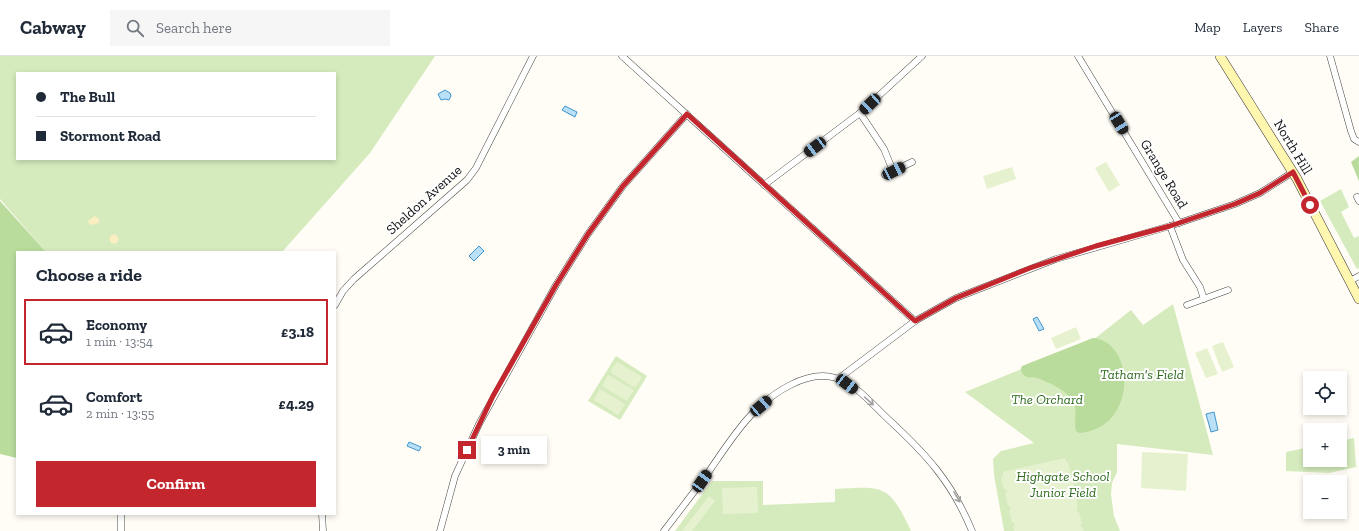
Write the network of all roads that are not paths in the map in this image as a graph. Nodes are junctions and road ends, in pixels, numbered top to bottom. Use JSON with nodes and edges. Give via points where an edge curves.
{"nodes":[{"id":1,"x":533,"y":56,"type":"edge"},
{"id":2,"x":622,"y":56,"type":"edge"},
{"id":3,"x":922,"y":56,"type":"edge"},
{"id":4,"x":1078,"y":56,"type":"edge"},
{"id":5,"x":1220,"y":56,"type":"edge"},
{"id":6,"x":1330,"y":56,"type":"edge"},
{"id":7,"x":860,"y":113,"type":"junction"},
{"id":8,"x":687,"y":114,"type":"junction"},
{"id":9,"x":1359,"y":142,"type":"edge"},
{"id":10,"x":912,"y":162,"type":"dead end"},
{"id":11,"x":894,"y":171,"type":"junction"},
{"id":12,"x":1293,"y":172,"type":"junction"},
{"id":13,"x":885,"y":175,"type":"dead end"},
{"id":14,"x":764,"y":185,"type":"junction"},
{"id":15,"x":1179,"y":223,"type":"junction"},
{"id":16,"x":1170,"y":226,"type":"junction"},
{"id":17,"x":1359,"y":276,"type":"edge"},
{"id":18,"x":1350,"y":281,"type":"junction"},
{"id":19,"x":1228,"y":290,"type":"dead end"},
{"id":20,"x":1204,"y":299,"type":"junction"},
{"id":21,"x":1359,"y":299,"type":"edge"},
{"id":22,"x":336,"y":303,"type":"edge"},
{"id":23,"x":1187,"y":305,"type":"dead end"},
{"id":24,"x":915,"y":321,"type":"junction"},
{"id":25,"x":838,"y":378,"type":"junction"},
{"id":26,"x":121,"y":515,"type":"edge"},
{"id":27,"x":322,"y":515,"type":"edge"},
{"id":28,"x":121,"y":531,"type":"edge"},
{"id":29,"x":323,"y":531,"type":"edge"},
{"id":30,"x":440,"y":531,"type":"edge"},
{"id":31,"x":664,"y":531,"type":"edge"},
{"id":32,"x":972,"y":531,"type":"edge"}],
"edges":[{"from":1,"to":22,"type":"street","name":"Sheldon Avenue","via":[[476,168],[467,180],[354,279]]},
{"from":2,"to":8,"type":"street"},
{"from":3,"to":7,"type":"street"},
{"from":4,"to":15,"type":"street","name":"Grange Road"},
{"from":5,"to":12,"type":"main road","name":"North Hill"},
{"from":6,"to":9,"type":"street","via":[[1354,139]]},
{"from":7,"to":11,"type":"street","via":[[884,149]]},
{"from":7,"to":14,"type":"street"},
{"from":8,"to":14,"type":"street"},
{"from":8,"to":30,"type":"street","via":[[623,186],[588,234],[556,285],[479,424],[455,476]]},
{"from":10,"to":11,"type":"street"},
{"from":11,"to":13,"type":"street"},
{"from":12,"to":15,"type":"street","via":[[1260,193]]},
{"from":12,"to":18,"type":"main road","name":"North Hill"},
{"from":14,"to":24,"type":"street"},
{"from":15,"to":16,"type":"street"},
{"from":16,"to":20,"type":"street","via":[[1183,260],[1200,287]]},
{"from":16,"to":24,"type":"street","via":[[1096,246],[1030,268],[956,298]]},
{"from":17,"to":18,"type":"street"},
{"from":18,"to":21,"type":"main road","name":"North Hill"},
{"from":19,"to":20,"type":"street"},
{"from":20,"to":23,"type":"street"},
{"from":24,"to":25,"type":"street"},
{"from":25,"to":31,"type":"street","via":[[821,376],[796,382],[751,415]]},
{"from":25,"to":32,"type":"street","one_way":true,"via":[[866,398],[928,457],[956,495]]},
{"from":26,"to":28,"type":"street"},
{"from":27,"to":29,"type":"street"}]}
